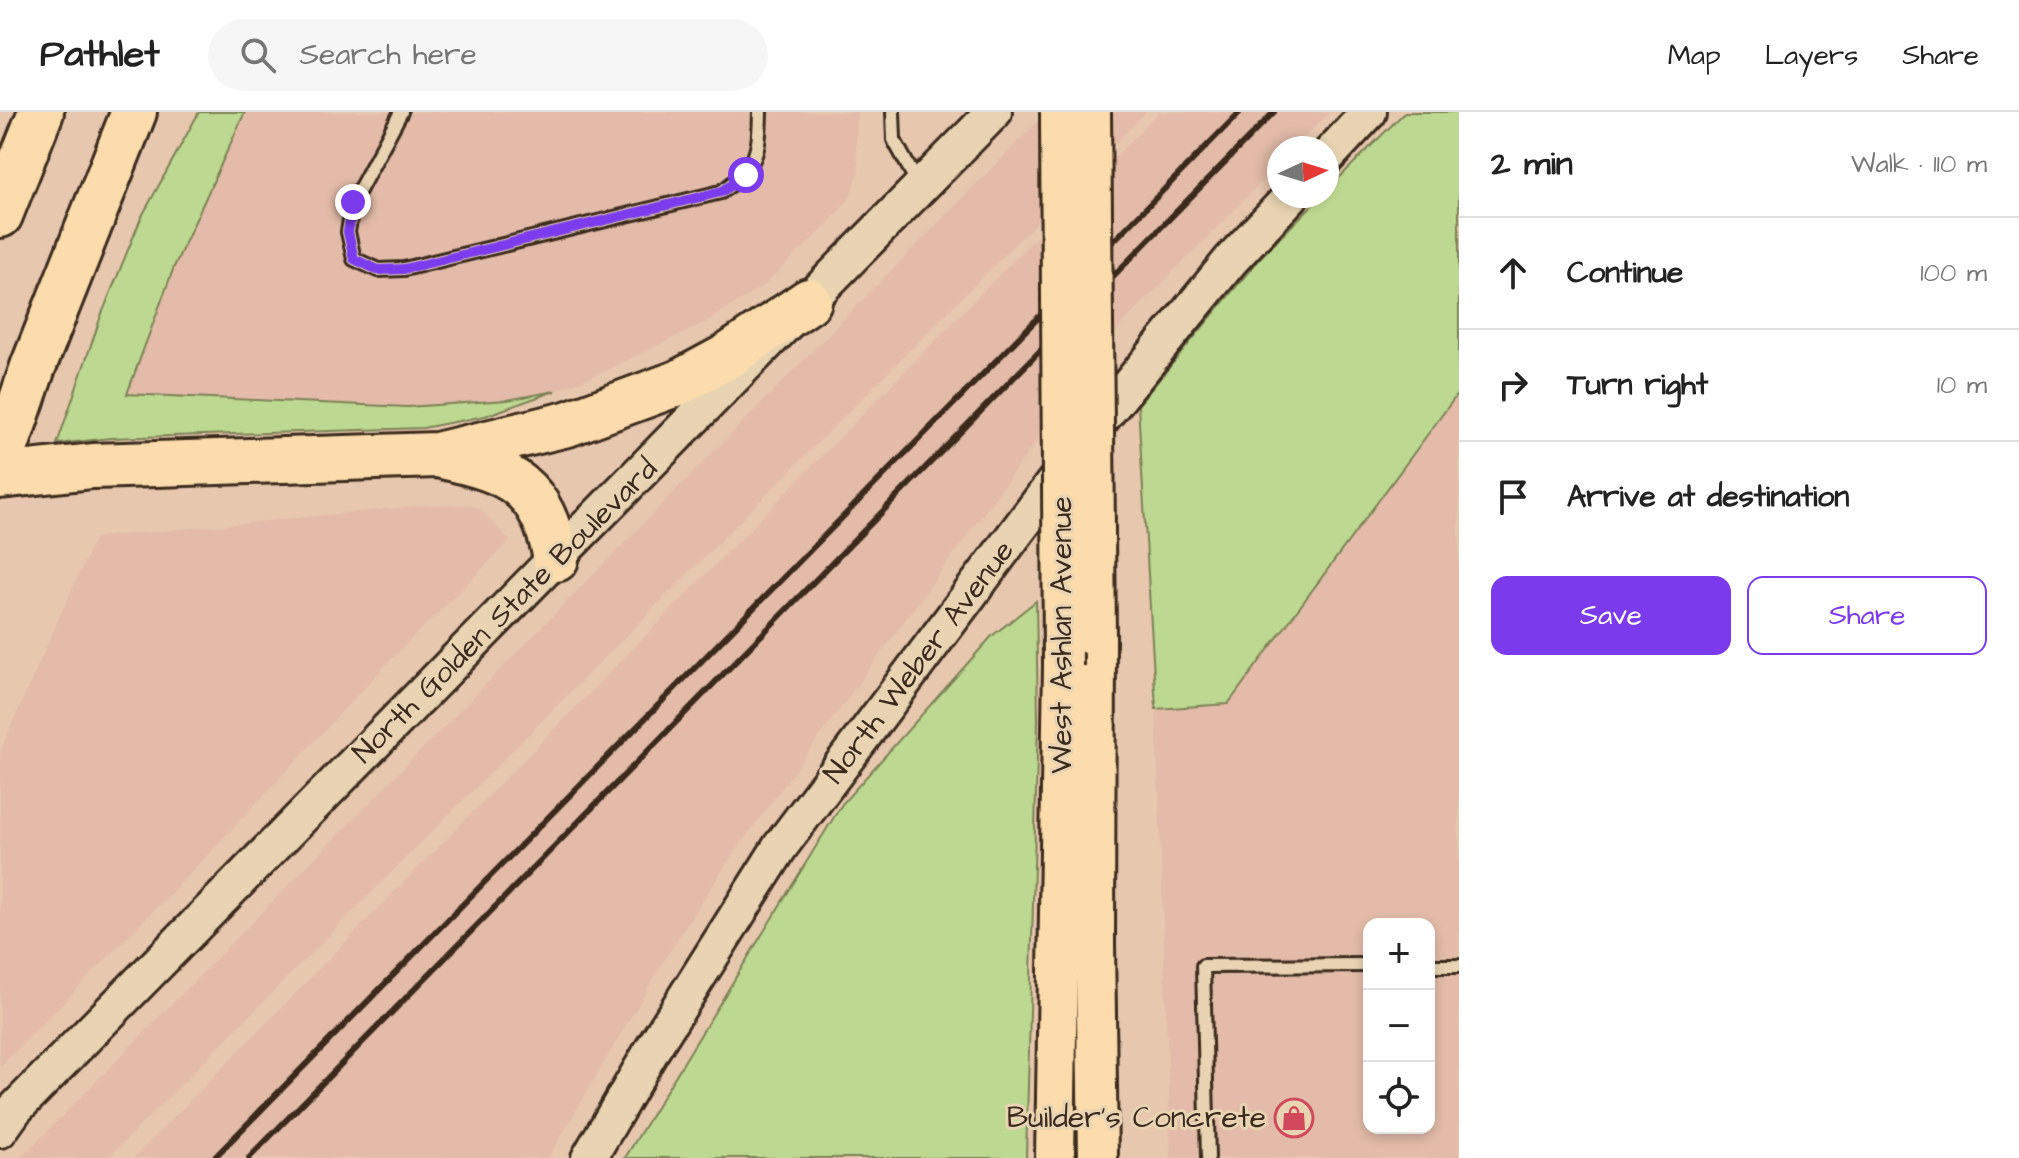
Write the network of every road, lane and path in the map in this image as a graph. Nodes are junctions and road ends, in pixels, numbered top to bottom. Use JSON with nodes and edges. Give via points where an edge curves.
{"nodes":[{"id":1,"x":41,"y":112,"type":"edge"},
{"id":2,"x":134,"y":112,"type":"edge"},
{"id":3,"x":162,"y":112,"type":"edge"},
{"id":4,"x":401,"y":112,"type":"edge"},
{"id":5,"x":760,"y":112,"type":"edge"},
{"id":6,"x":893,"y":112,"type":"edge"},
{"id":7,"x":994,"y":112,"type":"edge"},
{"id":8,"x":1060,"y":112,"type":"edge"},
{"id":9,"x":1091,"y":112,"type":"edge"},
{"id":10,"x":1369,"y":112,"type":"edge"},
{"id":11,"x":1339,"y":144,"type":"edge"},
{"id":12,"x":114,"y":159,"type":"junction"},
{"id":13,"x":919,"y":187,"type":"junction"},
{"id":14,"x":1280,"y":208,"type":"edge"},
{"id":15,"x":0,"y":215,"type":"edge"},
{"id":16,"x":809,"y":301,"type":"junction"},
{"id":17,"x":437,"y":455,"type":"junction"},
{"id":18,"x":0,"y":464,"type":"edge"},
{"id":19,"x":0,"y":476,"type":"edge"},
{"id":20,"x":556,"y":559,"type":"junction"},
{"id":21,"x":1363,"y":965,"type":"edge"},
{"id":22,"x":1435,"y":966,"type":"edge"},
{"id":23,"x":1459,"y":966,"type":"edge"},
{"id":24,"x":5,"y":1119,"type":"edge"},
{"id":25,"x":589,"y":1158,"type":"edge"},
{"id":26,"x":1055,"y":1158,"type":"edge"},
{"id":27,"x":1098,"y":1158,"type":"edge"},
{"id":28,"x":1208,"y":1158,"type":"edge"}],
"edges":[{"from":1,"to":15,"type":"highway"},
{"from":2,"to":12,"type":"highway"},
{"from":3,"to":12,"type":"highway"},
{"from":4,"to":5,"type":"lane","via":[[353,202],[348,232],[354,259],[378,270],[404,269],[721,192],[746,175],[759,147]]},
{"from":6,"to":13,"type":"lane","via":[[894,140]]},
{"from":7,"to":13,"type":"main road","name":"North Golden State Boulevard"},
{"from":8,"to":26,"type":"main road","name":"West Ashlan Avenue","bridge":true,"via":[[1063,666]]},
{"from":9,"to":27,"type":"main road","name":"West Ashlan Avenue","bridge":true},
{"from":10,"to":11,"type":"main road"},
{"from":12,"to":18,"type":"highway"},
{"from":13,"to":16,"type":"main road","name":"North Golden State Boulevard"},
{"from":14,"to":25,"type":"main road","name":"North Weber Avenue","via":[[1103,417],[780,847]]},
{"from":16,"to":17,"type":"highway","via":[[678,383],[567,424]]},
{"from":16,"to":20,"type":"main road","name":"North Golden State Boulevard"},
{"from":17,"to":19,"type":"highway","via":[[123,465]]},
{"from":17,"to":20,"type":"highway","via":[[501,473],[526,489],[551,529]]},
{"from":20,"to":24,"type":"main road","name":"North Golden State Boulevard"},
{"from":21,"to":28,"type":"lane","via":[[1203,966]]},
{"from":22,"to":23,"type":"lane"}]}
